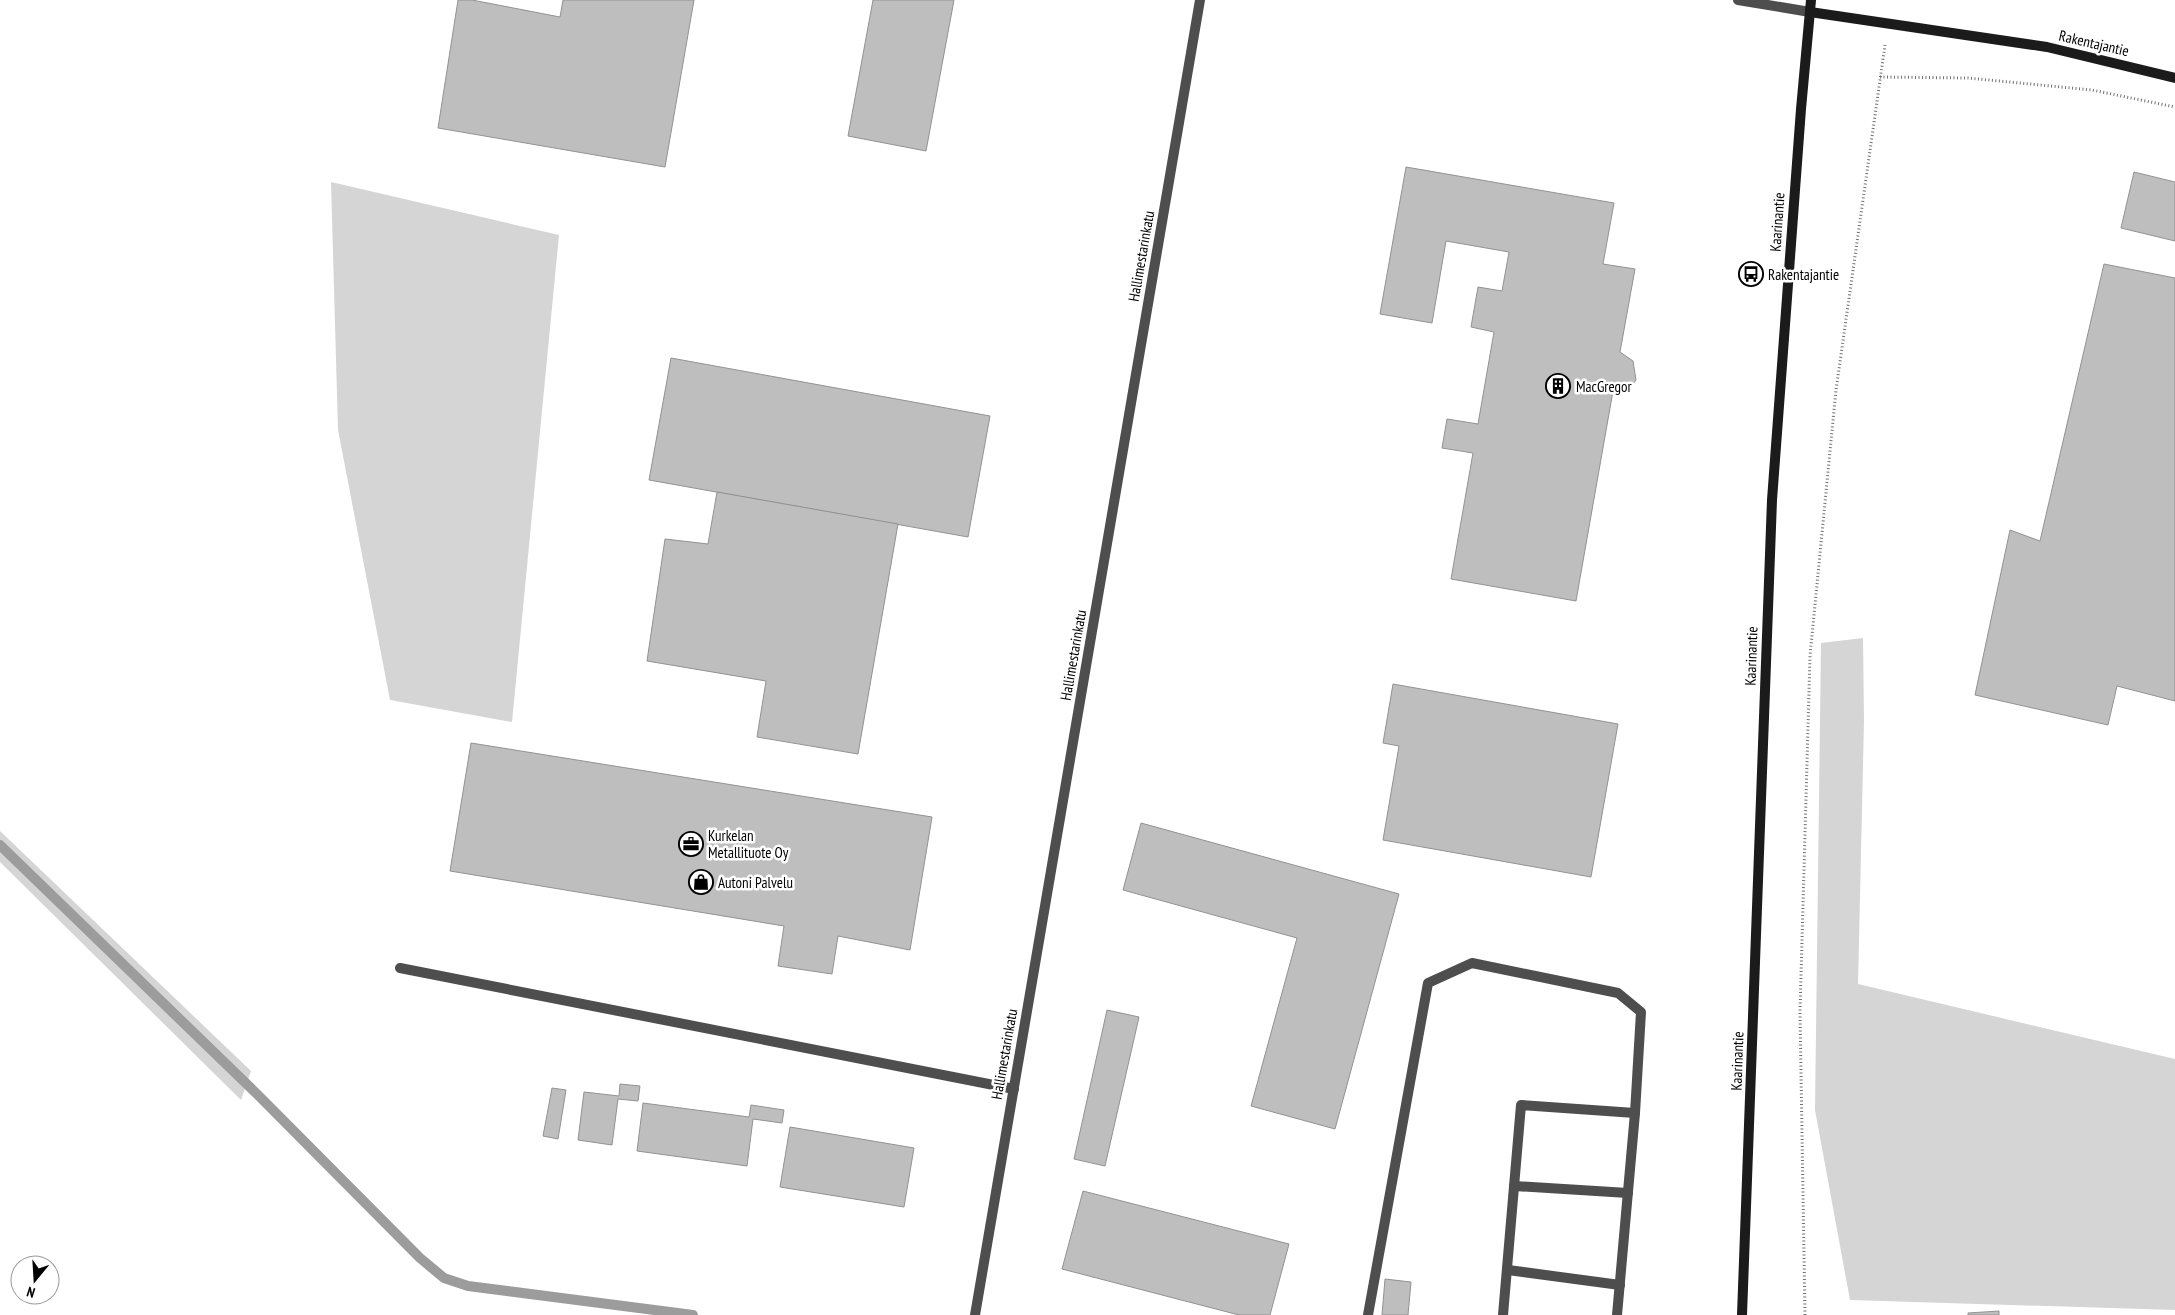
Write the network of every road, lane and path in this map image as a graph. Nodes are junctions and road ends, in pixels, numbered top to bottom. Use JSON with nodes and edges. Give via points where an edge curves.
{"nodes":[{"id":1,"x":1200,"y":0,"type":"edge"},
{"id":2,"x":1738,"y":0,"type":"edge"},
{"id":3,"x":1811,"y":0,"type":"edge"},
{"id":4,"x":1810,"y":12,"type":"junction"},
{"id":5,"x":1889,"y":22,"type":"junction"},
{"id":6,"x":1880,"y":77,"type":"junction"},
{"id":7,"x":2175,"y":78,"type":"edge"},
{"id":8,"x":2175,"y":107,"type":"edge"},
{"id":9,"x":400,"y":968,"type":"dead end"},
{"id":10,"x":1014,"y":1089,"type":"junction"},
{"id":11,"x":1635,"y":1113,"type":"junction"},
{"id":12,"x":1514,"y":1186,"type":"junction"},
{"id":13,"x":1628,"y":1193,"type":"junction"},
{"id":14,"x":1508,"y":1270,"type":"junction"},
{"id":15,"x":1620,"y":1284,"type":"junction"},
{"id":16,"x":975,"y":1315,"type":"edge"},
{"id":17,"x":1368,"y":1315,"type":"edge"},
{"id":18,"x":1503,"y":1315,"type":"edge"},
{"id":19,"x":1617,"y":1315,"type":"edge"},
{"id":20,"x":1742,"y":1315,"type":"edge"},
{"id":21,"x":1806,"y":1315,"type":"edge"}],
"edges":[{"from":1,"to":10,"type":"street","name":"Hallimestarinkatu"},
{"from":2,"to":4,"type":"street","name":"Rakentajantie"},
{"from":3,"to":4,"type":"main road","name":"Kaarinantie"},
{"from":4,"to":5,"type":"main road","name":"Rakentajantie"},
{"from":4,"to":20,"type":"main road","name":"Kaarinantie","via":[[1772,500]]},
{"from":5,"to":6,"type":"path"},
{"from":5,"to":7,"type":"main road","name":"Rakentajantie","via":[[2047,48]]},
{"from":6,"to":8,"type":"path","via":[[1968,78],[2092,90]]},
{"from":6,"to":21,"type":"path","via":[[1836,390],[1810,656],[1800,1012]]},
{"from":9,"to":10,"type":"street"},
{"from":10,"to":16,"type":"street","name":"Hallimestarinkatu"},
{"from":11,"to":12,"type":"street","via":[[1521,1105]]},
{"from":11,"to":13,"type":"street"},
{"from":11,"to":17,"type":"street","via":[[1641,1012],[1618,993],[1472,963],[1428,983]]},
{"from":12,"to":13,"type":"street"},
{"from":12,"to":14,"type":"street"},
{"from":13,"to":15,"type":"street"},
{"from":14,"to":15,"type":"street"},
{"from":14,"to":18,"type":"street"},
{"from":15,"to":19,"type":"street"}]}
